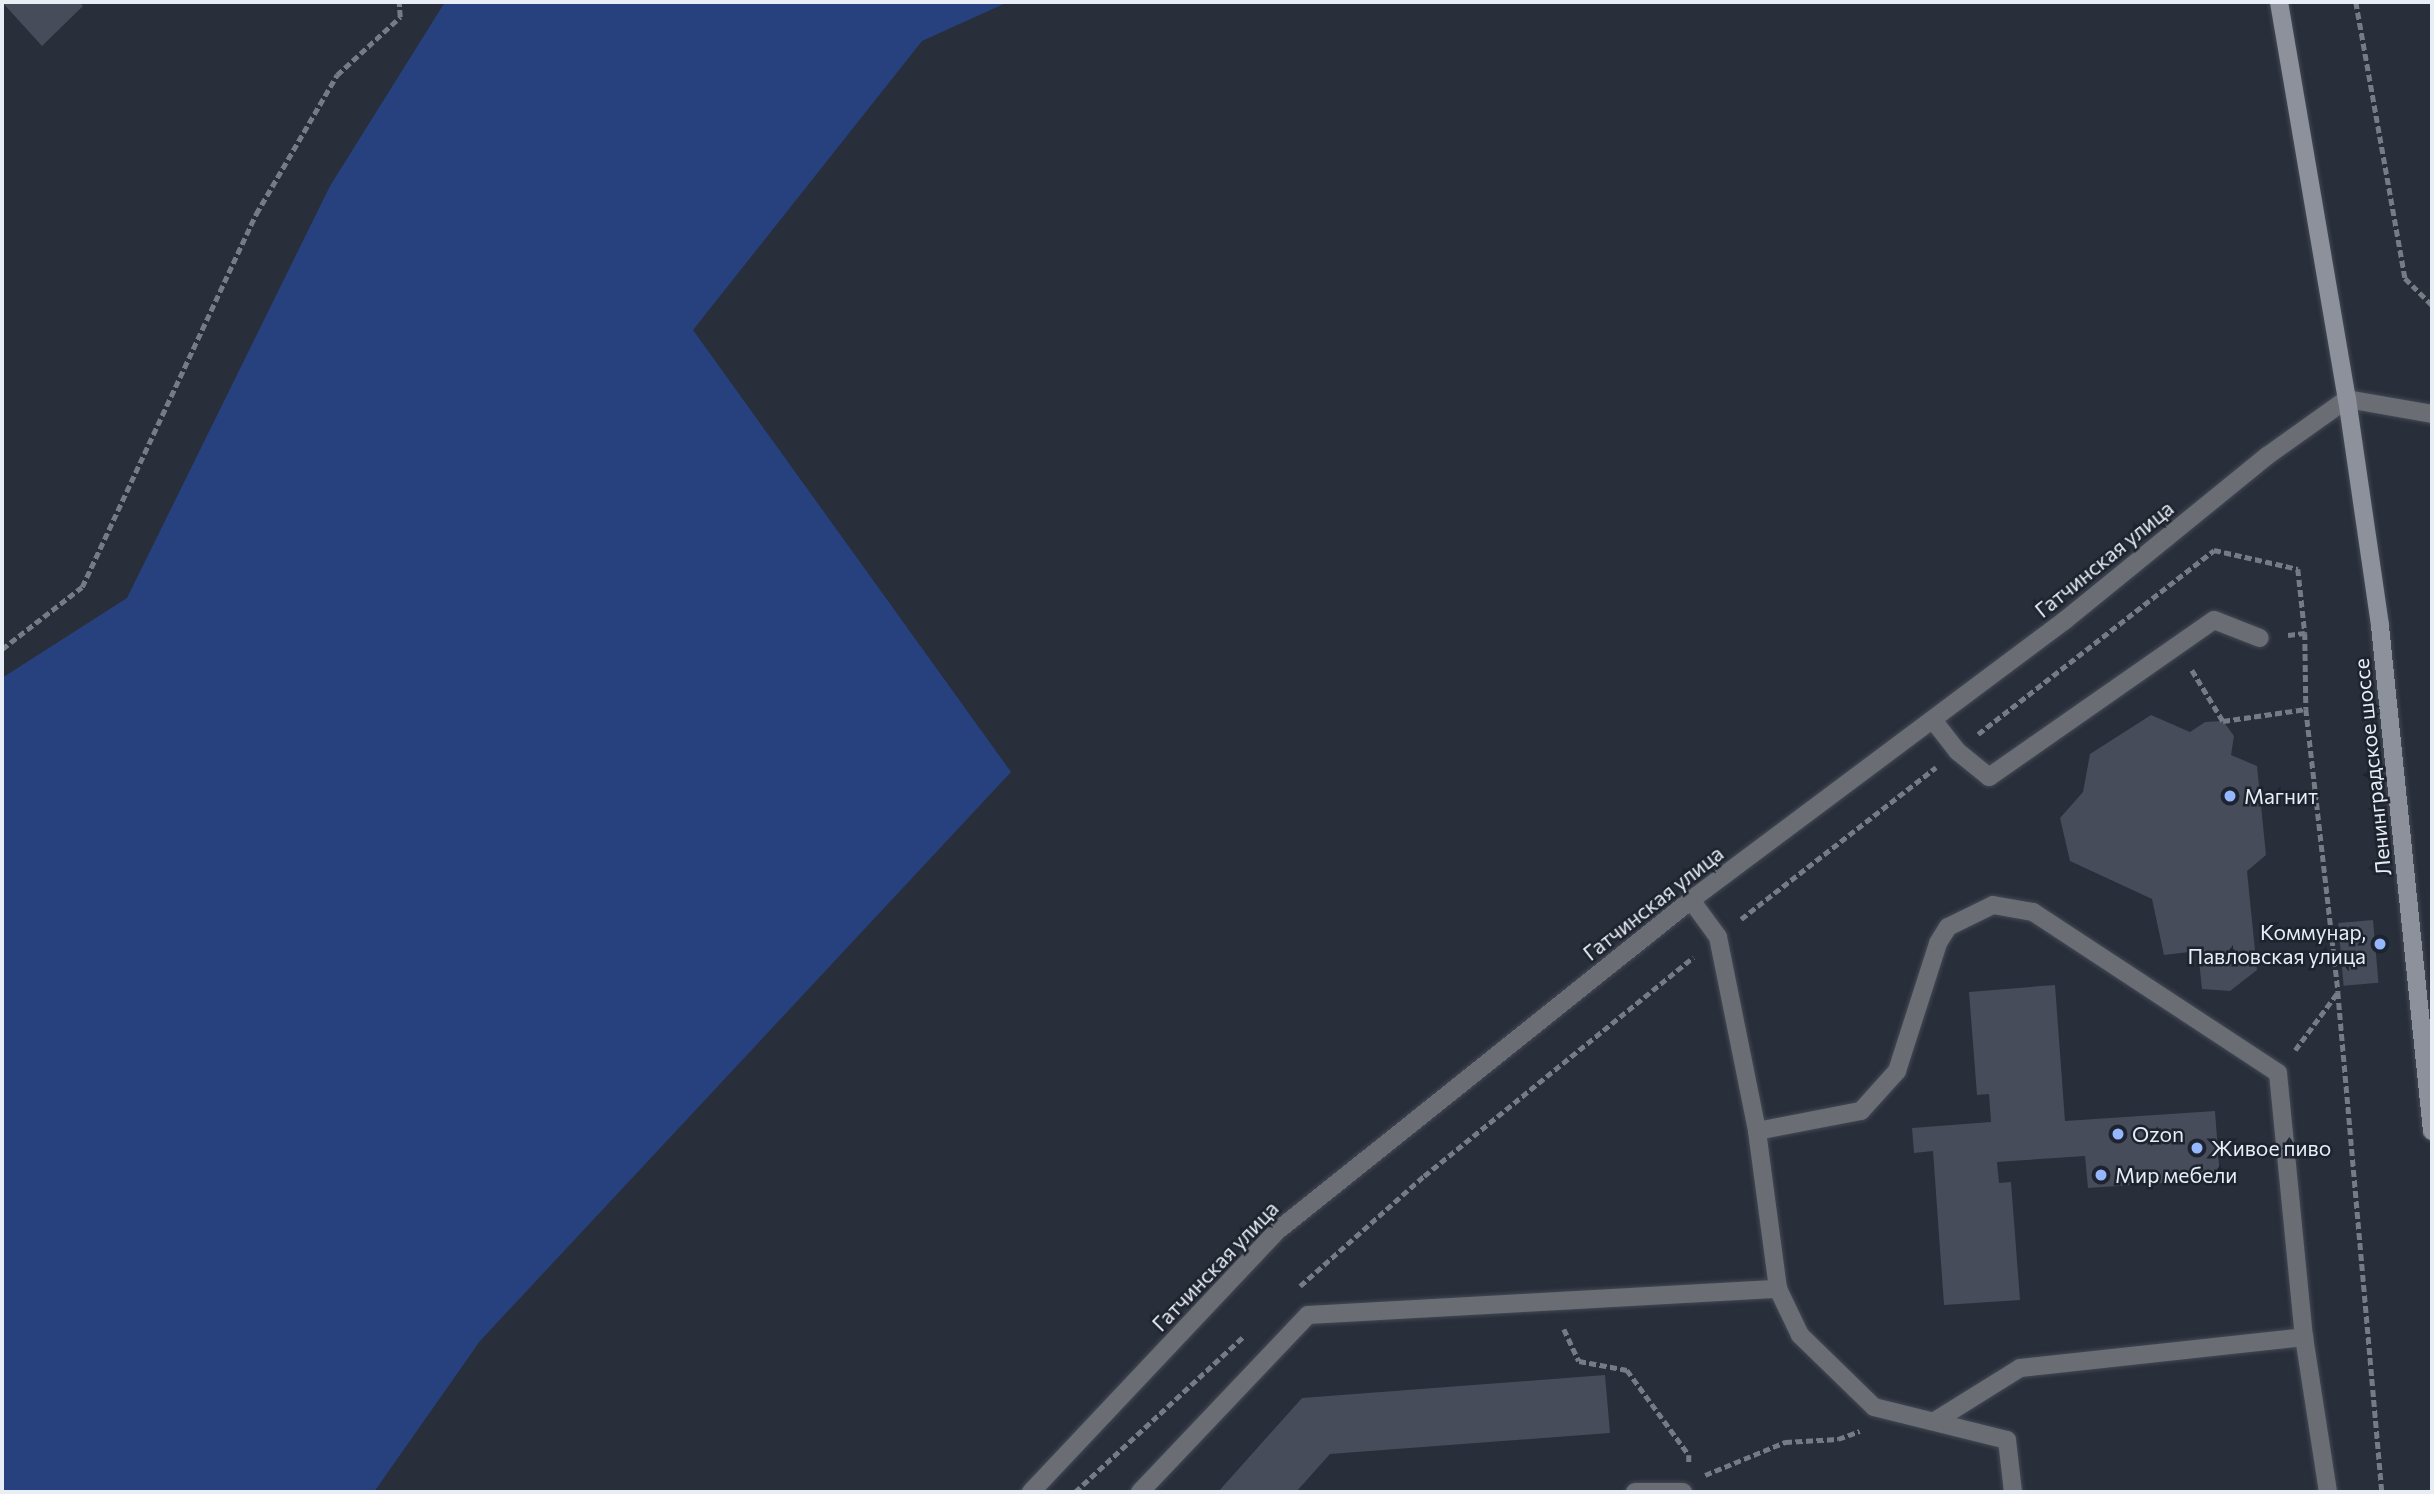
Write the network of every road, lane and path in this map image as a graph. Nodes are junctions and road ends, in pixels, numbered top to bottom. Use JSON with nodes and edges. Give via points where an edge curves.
{"nodes":[{"id":1,"x":399,"y":2,"type":"edge"},
{"id":2,"x":2279,"y":2,"type":"edge"},
{"id":3,"x":2356,"y":2,"type":"edge"},
{"id":4,"x":2432,"y":305,"type":"edge"},
{"id":5,"x":2347,"y":399,"type":"junction"},
{"id":6,"x":2432,"y":414,"type":"edge"},
{"id":7,"x":2305,"y":633,"type":"dead end"},
{"id":8,"x":2260,"y":638,"type":"dead end"},
{"id":9,"x":2177,"y":646,"type":"junction"},
{"id":10,"x":2,"y":649,"type":"edge"},
{"id":11,"x":2306,"y":709,"type":"junction"},
{"id":12,"x":1933,"y":720,"type":"junction"},
{"id":13,"x":1691,"y":900,"type":"junction"},
{"id":14,"x":2338,"y":992,"type":"junction"},
{"id":15,"x":2278,"y":1073,"type":"junction"},
{"id":16,"x":1757,"y":1131,"type":"junction"},
{"id":17,"x":2432,"y":1131,"type":"edge"},
{"id":18,"x":1778,"y":1289,"type":"junction"},
{"id":19,"x":1550,"y":1300,"type":"junction"},
{"id":20,"x":2304,"y":1337,"type":"junction"},
{"id":21,"x":1906,"y":1415,"type":"junction"},
{"id":22,"x":1936,"y":1421,"type":"junction"},
{"id":23,"x":1682,"y":1488,"type":"edge"},
{"id":24,"x":1031,"y":1492,"type":"edge"},
{"id":25,"x":1140,"y":1492,"type":"edge"},
{"id":26,"x":1635,"y":1492,"type":"edge"},
{"id":27,"x":2013,"y":1492,"type":"edge"},
{"id":28,"x":2328,"y":1492,"type":"edge"},
{"id":29,"x":2382,"y":1492,"type":"edge"}],
"edges":[{"from":1,"to":10,"type":"path","via":[[400,16],[337,75],[256,214],[82,587]]},
{"from":2,"to":5,"type":"main road","name":"Ленинградское шоссе"},
{"from":3,"to":4,"type":"path","via":[[2405,278]]},
{"from":5,"to":6,"type":"street"},
{"from":5,"to":12,"type":"street","name":"Гатчинская улица","via":[[2267,456],[2064,621]]},
{"from":5,"to":17,"type":"main road","name":"Ленинградское шоссе","via":[[2380,626]]},
{"from":7,"to":11,"type":"path"},
{"from":8,"to":9,"type":"street","via":[[2214,620]]},
{"from":9,"to":11,"type":"path","via":[[2223,721]]},
{"from":9,"to":12,"type":"street","via":[[1989,777],[1957,751]]},
{"from":11,"to":14,"type":"path"},
{"from":12,"to":13,"type":"street","name":"Гатчинская улица"},
{"from":13,"to":16,"type":"street","via":[[1718,937]]},
{"from":13,"to":24,"type":"street","name":"Гатчинская улица","via":[[1277,1231]]},
{"from":14,"to":15,"type":"path"},
{"from":14,"to":29,"type":"path"},
{"from":15,"to":16,"type":"street","via":[[2034,912],[1993,905],[1948,927],[1938,943],[1897,1071],[1861,1111]]},
{"from":15,"to":20,"type":"street"},
{"from":16,"to":18,"type":"street"},
{"from":18,"to":19,"type":"street"},
{"from":18,"to":21,"type":"street","via":[[1800,1335],[1874,1407]]},
{"from":19,"to":23,"type":"path","via":[[1579,1361],[1627,1370],[1689,1455]]},
{"from":19,"to":25,"type":"street","via":[[1308,1315]]},
{"from":20,"to":22,"type":"street","via":[[2020,1368]]},
{"from":20,"to":28,"type":"street"},
{"from":21,"to":22,"type":"street"},
{"from":21,"to":23,"type":"path","via":[[1838,1438],[1785,1442]]},
{"from":22,"to":27,"type":"street","via":[[2007,1440]]},
{"from":23,"to":26,"type":"street"}]}
